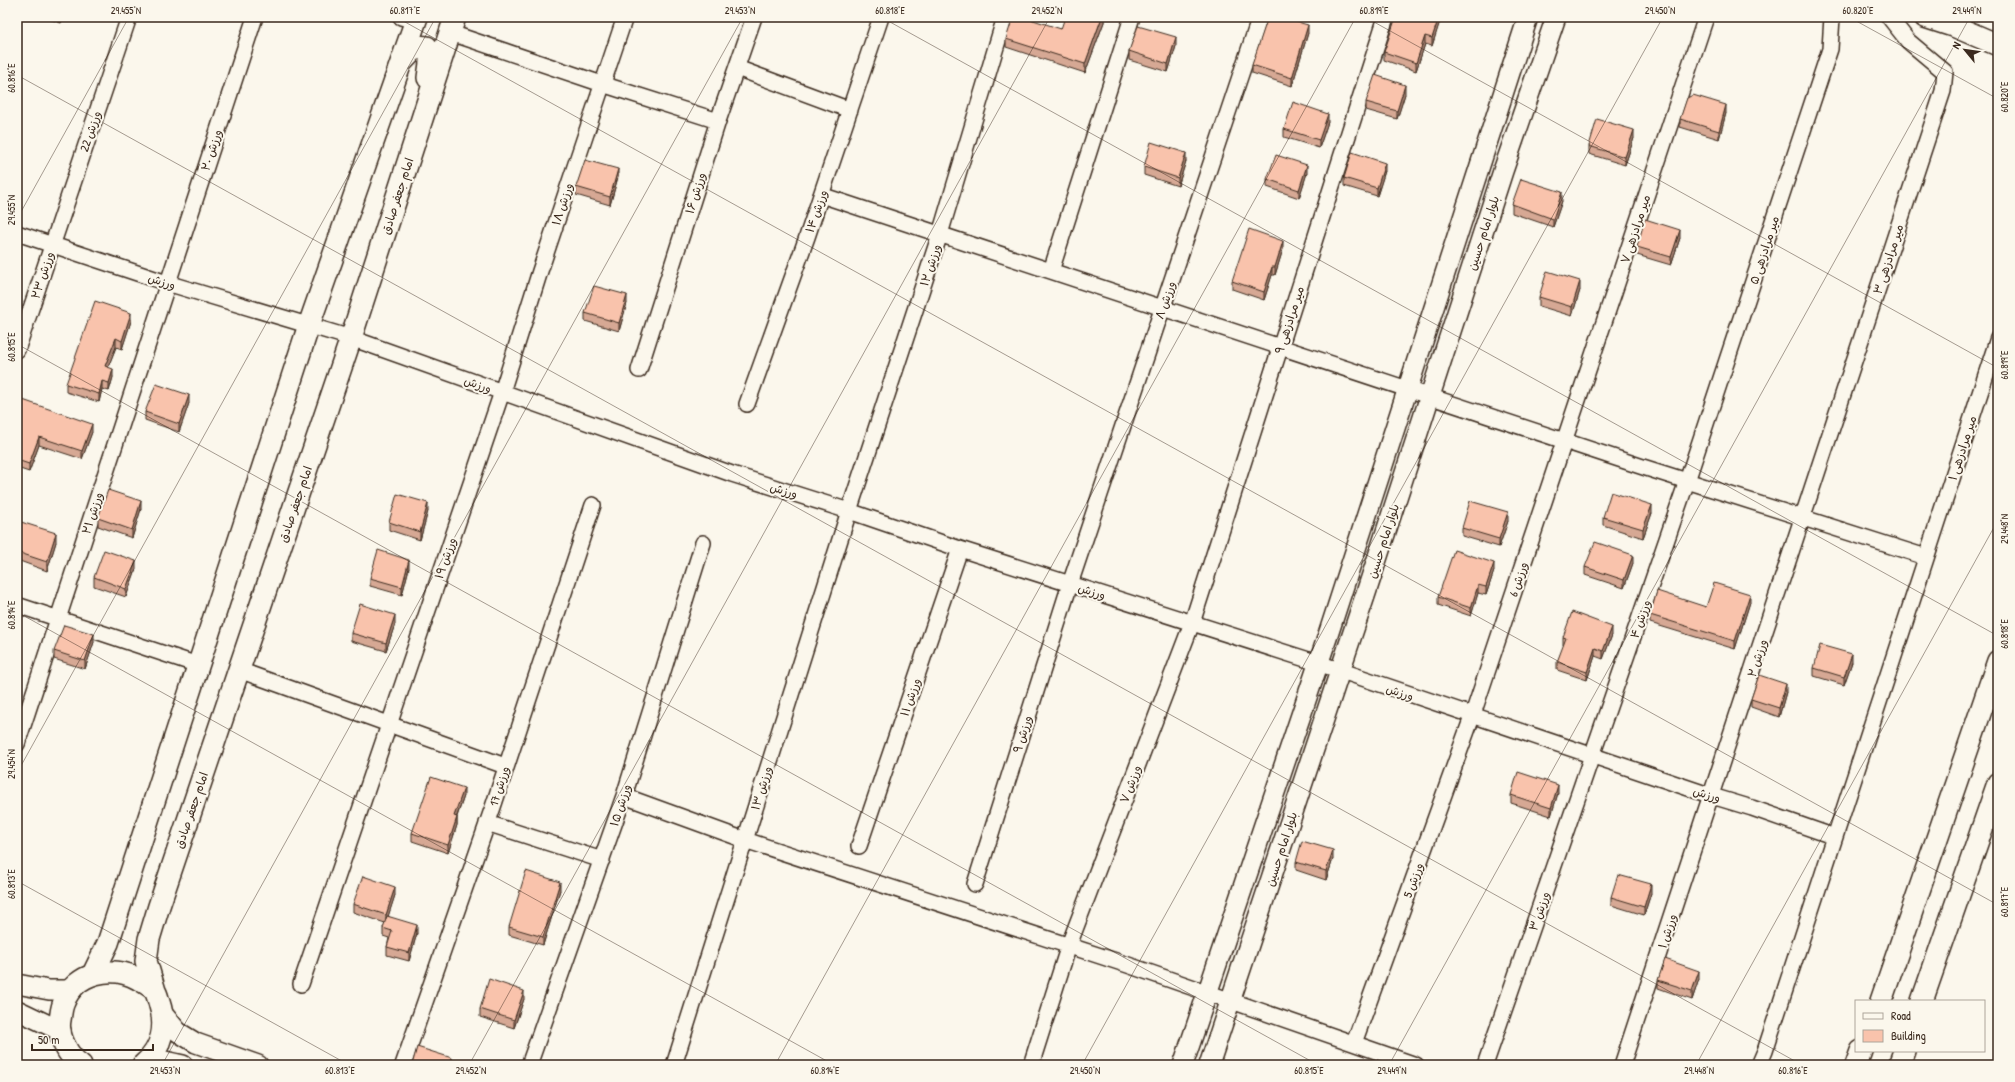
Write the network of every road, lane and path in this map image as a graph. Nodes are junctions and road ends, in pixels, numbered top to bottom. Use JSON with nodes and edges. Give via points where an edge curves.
{"nodes":[{"id":1,"x":129,"y":17,"type":"edge"},
{"id":2,"x":255,"y":17,"type":"edge"},
{"id":3,"x":625,"y":17,"type":"edge"},
{"id":4,"x":754,"y":17,"type":"edge"},
{"id":5,"x":881,"y":17,"type":"edge"},
{"id":6,"x":1005,"y":17,"type":"edge"},
{"id":7,"x":1132,"y":17,"type":"edge"},
{"id":8,"x":1260,"y":17,"type":"edge"},
{"id":9,"x":1386,"y":17,"type":"edge"},
{"id":10,"x":1528,"y":17,"type":"edge"},
{"id":11,"x":1556,"y":17,"type":"edge"},
{"id":12,"x":1706,"y":17,"type":"edge"},
{"id":13,"x":1832,"y":17,"type":"edge"},
{"id":14,"x":1889,"y":17,"type":"edge"},
{"id":15,"x":1925,"y":17,"type":"edge"},
{"id":16,"x":411,"y":18,"type":"edge"},
{"id":17,"x":1959,"y":22,"type":"edge"},
{"id":18,"x":453,"y":25,"type":"edge"},
{"id":19,"x":1998,"y":45,"type":"edge"},
{"id":20,"x":402,"y":62,"type":"junction"},
{"id":21,"x":736,"y":68,"type":"junction"},
{"id":22,"x":602,"y":84,"type":"junction"},
{"id":23,"x":428,"y":98,"type":"junction"},
{"id":24,"x":850,"y":110,"type":"junction"},
{"id":25,"x":718,"y":121,"type":"junction"},
{"id":26,"x":821,"y":195,"type":"junction"},
{"id":27,"x":17,"y":233,"type":"edge"},
{"id":28,"x":940,"y":234,"type":"junction"},
{"id":29,"x":51,"y":244,"type":"junction"},
{"id":30,"x":1051,"y":271,"type":"junction"},
{"id":31,"x":167,"y":283,"type":"junction"},
{"id":32,"x":1162,"y":308,"type":"junction"},
{"id":33,"x":309,"y":325,"type":"junction"},
{"id":34,"x":352,"y":338,"type":"junction"},
{"id":35,"x":1998,"y":338,"type":"edge"},
{"id":36,"x":1280,"y":347,"type":"junction"},
{"id":37,"x":17,"y":350,"type":"edge"},
{"id":38,"x":639,"y":370,"type":"dead end"},
{"id":39,"x":1408,"y":389,"type":"junction"},
{"id":40,"x":502,"y":392,"type":"junction"},
{"id":41,"x":1430,"y":396,"type":"junction"},
{"id":42,"x":747,"y":404,"type":"dead end"},
{"id":43,"x":1564,"y":441,"type":"junction"},
{"id":44,"x":1687,"y":481,"type":"junction"},
{"id":45,"x":593,"y":505,"type":"dead end"},
{"id":46,"x":849,"y":511,"type":"junction"},
{"id":47,"x":1803,"y":519,"type":"junction"},
{"id":48,"x":703,"y":542,"type":"dead end"},
{"id":49,"x":960,"y":550,"type":"junction"},
{"id":50,"x":1926,"y":557,"type":"junction"},
{"id":51,"x":1070,"y":584,"type":"junction"},
{"id":52,"x":17,"y":605,"type":"edge"},
{"id":53,"x":58,"y":619,"type":"junction"},
{"id":54,"x":1192,"y":623,"type":"junction"},
{"id":55,"x":1998,"y":661,"type":"edge"},
{"id":56,"x":1318,"y":664,"type":"junction"},
{"id":57,"x":198,"y":665,"type":"junction"},
{"id":58,"x":238,"y":670,"type":"junction"},
{"id":59,"x":1340,"y":671,"type":"junction"},
{"id":60,"x":1472,"y":717,"type":"junction"},
{"id":61,"x":388,"y":724,"type":"junction"},
{"id":62,"x":17,"y":744,"type":"edge"},
{"id":63,"x":1592,"y":756,"type":"junction"},
{"id":64,"x":505,"y":766,"type":"junction"},
{"id":65,"x":1998,"y":783,"type":"edge"},
{"id":66,"x":624,"y":796,"type":"junction"},
{"id":67,"x":1712,"y":796,"type":"junction"},
{"id":68,"x":487,"y":823,"type":"junction"},
{"id":69,"x":1835,"y":837,"type":"junction"},
{"id":70,"x":745,"y":840,"type":"junction"},
{"id":71,"x":859,"y":846,"type":"dead end"},
{"id":72,"x":602,"y":860,"type":"junction"},
{"id":73,"x":975,"y":884,"type":"dead end"},
{"id":74,"x":1069,"y":945,"type":"junction"},
{"id":75,"x":92,"y":974,"type":"junction"},
{"id":76,"x":17,"y":984,"type":"edge"},
{"id":77,"x":301,"y":984,"type":"dead end"},
{"id":78,"x":72,"y":990,"type":"junction"},
{"id":79,"x":155,"y":991,"type":"junction"},
{"id":80,"x":1207,"y":992,"type":"junction"},
{"id":81,"x":1231,"y":1000,"type":"junction"},
{"id":82,"x":1881,"y":1000,"type":"edge"},
{"id":83,"x":1922,"y":1000,"type":"edge"},
{"id":84,"x":17,"y":1010,"type":"edge"},
{"id":85,"x":163,"y":1014,"type":"junction"},
{"id":86,"x":61,"y":1030,"type":"junction"},
{"id":87,"x":1354,"y":1043,"type":"junction"},
{"id":88,"x":1861,"y":1052,"type":"edge"},
{"id":89,"x":1904,"y":1052,"type":"edge"},
{"id":90,"x":73,"y":1062,"type":"edge"},
{"id":91,"x":143,"y":1065,"type":"edge"},
{"id":92,"x":183,"y":1065,"type":"edge"},
{"id":93,"x":258,"y":1065,"type":"edge"},
{"id":94,"x":403,"y":1065,"type":"edge"},
{"id":95,"x":529,"y":1065,"type":"edge"},
{"id":96,"x":674,"y":1065,"type":"edge"},
{"id":97,"x":1031,"y":1065,"type":"edge"},
{"id":98,"x":1183,"y":1065,"type":"edge"},
{"id":99,"x":1209,"y":1065,"type":"edge"},
{"id":100,"x":1416,"y":1065,"type":"edge"},
{"id":101,"x":1485,"y":1065,"type":"edge"},
{"id":102,"x":1622,"y":1065,"type":"edge"},
{"id":103,"x":1759,"y":1065,"type":"edge"},
{"id":104,"x":1856,"y":1065,"type":"edge"},
{"id":105,"x":1899,"y":1065,"type":"edge"}],
"edges":[{"from":1,"to":29,"type":"street","name":"ورزش 22"},
{"from":2,"to":31,"type":"street","name":"ورزش ۲۰"},
{"from":3,"to":22,"type":"street","name":"ورزش ۱۸"},
{"from":4,"to":21,"type":"street","name":"ورزش ۱۶"},
{"from":5,"to":24,"type":"street","name":"ورزش ۱۴"},
{"from":6,"to":28,"type":"street","name":"ورزش ۱۲"},
{"from":7,"to":30,"type":"street"},
{"from":8,"to":32,"type":"street","name":"ورزش ۸"},
{"from":9,"to":36,"type":"street","name":"میر مرادزهی ۹"},
{"from":10,"to":39,"type":"street","name":"بلوار امام حسین"},
{"from":11,"to":41,"type":"street","name":"بلوار امام حسین"},
{"from":12,"to":43,"type":"street","name":"میر مرادزهی ۷"},
{"from":13,"to":44,"type":"street","name":"میر مرادزهی ۵","via":[[1830,49]]},
{"from":14,"to":47,"type":"street","name":"میر مرادزهی ۳","via":[[1908,41],[1945,72],[1943,91]]},
{"from":15,"to":17,"type":"main road"},
{"from":16,"to":20,"type":"main road"},
{"from":17,"to":19,"type":"main road"},
{"from":18,"to":22,"type":"street"},
{"from":18,"to":23,"type":"main road","name":"امام جعفر صادق"},
{"from":20,"to":23,"type":"main road","via":[[418,46],[422,45],[430,51]]},
{"from":20,"to":33,"type":"main road"},
{"from":21,"to":24,"type":"street"},
{"from":21,"to":25,"type":"street","name":"ورزش ۱۶"},
{"from":22,"to":25,"type":"street"},
{"from":22,"to":40,"type":"street","name":"ورزش ۱۸"},
{"from":23,"to":34,"type":"main road","name":"امام جعفر صادق"},
{"from":24,"to":26,"type":"street","name":"ورزش ۱۴"},
{"from":25,"to":38,"type":"street","name":"ورزش ۱۶"},
{"from":26,"to":28,"type":"street"},
{"from":26,"to":42,"type":"street","name":"ورزش ۱۴"},
{"from":27,"to":29,"type":"street","name":"ورزش"},
{"from":28,"to":30,"type":"street"},
{"from":28,"to":46,"type":"street","name":"ورزش ۱۲"},
{"from":29,"to":31,"type":"street","name":"ورزش"},
{"from":29,"to":37,"type":"street","name":"ورزش ۲۳"},
{"from":30,"to":32,"type":"street"},
{"from":31,"to":33,"type":"street","name":"ورزش"},
{"from":31,"to":53,"type":"street","name":"ورزش ۲۱"},
{"from":32,"to":36,"type":"street"},
{"from":32,"to":51,"type":"street","name":"ورزش ۸"},
{"from":33,"to":34,"type":"street","name":"ورزش"},
{"from":33,"to":57,"type":"main road"},
{"from":34,"to":40,"type":"street","name":"ورزش"},
{"from":34,"to":58,"type":"main road","name":"امام جعفر صادق"},
{"from":35,"to":50,"type":"street","name":"میر مرادزهی ۱"},
{"from":36,"to":39,"type":"street"},
{"from":36,"to":54,"type":"street","name":"میر مرادزهی ۹"},
{"from":39,"to":41,"type":"street"},
{"from":39,"to":56,"type":"street","name":"بلوار امام حسین"},
{"from":40,"to":46,"type":"street","name":"ورزش","via":[[732,474]]},
{"from":40,"to":61,"type":"street","name":"ورزش ۱۹"},
{"from":41,"to":43,"type":"street"},
{"from":41,"to":59,"type":"street","name":"بلوار امام حسین"},
{"from":43,"to":44,"type":"street"},
{"from":43,"to":60,"type":"street","name":"ورزش 6"},
{"from":44,"to":47,"type":"street"},
{"from":44,"to":63,"type":"street","name":"ورزش ۴"},
{"from":45,"to":64,"type":"street","name":"ورزش 17"},
{"from":46,"to":49,"type":"street","name":"ورزش"},
{"from":46,"to":70,"type":"street","name":"ورزش ۱۳"},
{"from":47,"to":50,"type":"street"},
{"from":47,"to":67,"type":"street","name":"ورزش ۲"},
{"from":48,"to":66,"type":"street","name":"ورزش ۱۵"},
{"from":49,"to":51,"type":"street","name":"ورزش"},
{"from":49,"to":71,"type":"street","name":"ورزش ۱۱"},
{"from":50,"to":69,"type":"street","name":"میر مرادزهی ۱"},
{"from":51,"to":54,"type":"street","name":"ورزش"},
{"from":51,"to":73,"type":"street","name":"ورزش ۹"},
{"from":52,"to":53,"type":"street"},
{"from":53,"to":57,"type":"street"},
{"from":53,"to":62,"type":"street","name":"ورزش ۲۱"},
{"from":54,"to":56,"type":"street","name":"ورزش"},
{"from":54,"to":74,"type":"street","name":"ورزش ۷"},
{"from":55,"to":82,"type":"main road"},
{"from":56,"to":59,"type":"street","name":"ورزش"},
{"from":56,"to":80,"type":"street","name":"بلوار امام حسین"},
{"from":57,"to":75,"type":"main road","via":[[108,943]]},
{"from":58,"to":61,"type":"street"},
{"from":58,"to":79,"type":"main road","name":"امام جعفر صادق","via":[[149,939],[146,961]]},
{"from":59,"to":60,"type":"street","name":"ورزش"},
{"from":59,"to":81,"type":"street","name":"بلوار امام حسین"},
{"from":60,"to":63,"type":"street","name":"ورزش"},
{"from":60,"to":87,"type":"street","name":"ورزش 5"},
{"from":61,"to":64,"type":"street"},
{"from":61,"to":77,"type":"street","name":"ورزش ۱۹"},
{"from":63,"to":67,"type":"street","name":"ورزش"},
{"from":63,"to":101,"type":"street","name":"ورزش ۳"},
{"from":64,"to":68,"type":"street","name":"ورزش 17"},
{"from":65,"to":83,"type":"main road"},
{"from":66,"to":70,"type":"street"},
{"from":66,"to":72,"type":"street","name":"ورزش ۱۵"},
{"from":67,"to":69,"type":"street","name":"ورزش"},
{"from":67,"to":102,"type":"street","name":"ورزش ۱"},
{"from":68,"to":72,"type":"street"},
{"from":68,"to":94,"type":"street","name":"ورزش 17"},
{"from":69,"to":103,"type":"street","name":"میر مرادزهی ۱","via":[[1766,1051]]},
{"from":70,"to":74,"type":"street"},
{"from":70,"to":96,"type":"street","name":"ورزش ۱۳"},
{"from":72,"to":95,"type":"street","name":"ورزش ۱۵"},
{"from":74,"to":80,"type":"street"},
{"from":74,"to":97,"type":"street","name":"ورزش ۷"},
{"from":75,"to":78,"type":"main road"},
{"from":75,"to":79,"type":"main road","via":[[110,971],[129,973]]},
{"from":76,"to":78,"type":"street","via":[[49,990]]},
{"from":78,"to":86,"type":"main road","via":[[64,1002],[59,1024]]},
{"from":79,"to":85,"type":"main road","name":"امام جعفر صادق"},
{"from":80,"to":81,"type":"street"},
{"from":80,"to":98,"type":"street","name":"بلوار امام حسین"},
{"from":81,"to":87,"type":"street"},
{"from":81,"to":99,"type":"street","name":"بلوار امام حسین"},
{"from":84,"to":86,"type":"street"},
{"from":85,"to":91,"type":"main road","via":[[163,1031],[158,1048]]},
{"from":85,"to":93,"type":"street","via":[[178,1032],[196,1043]]},
{"from":86,"to":90,"type":"main road","via":[[64,1046]]},
{"from":87,"to":100,"type":"street"},
{"from":88,"to":104,"type":"main road"},
{"from":89,"to":105,"type":"main road"},
{"from":91,"to":92,"type":"street","via":[[165,1061]]}]}
